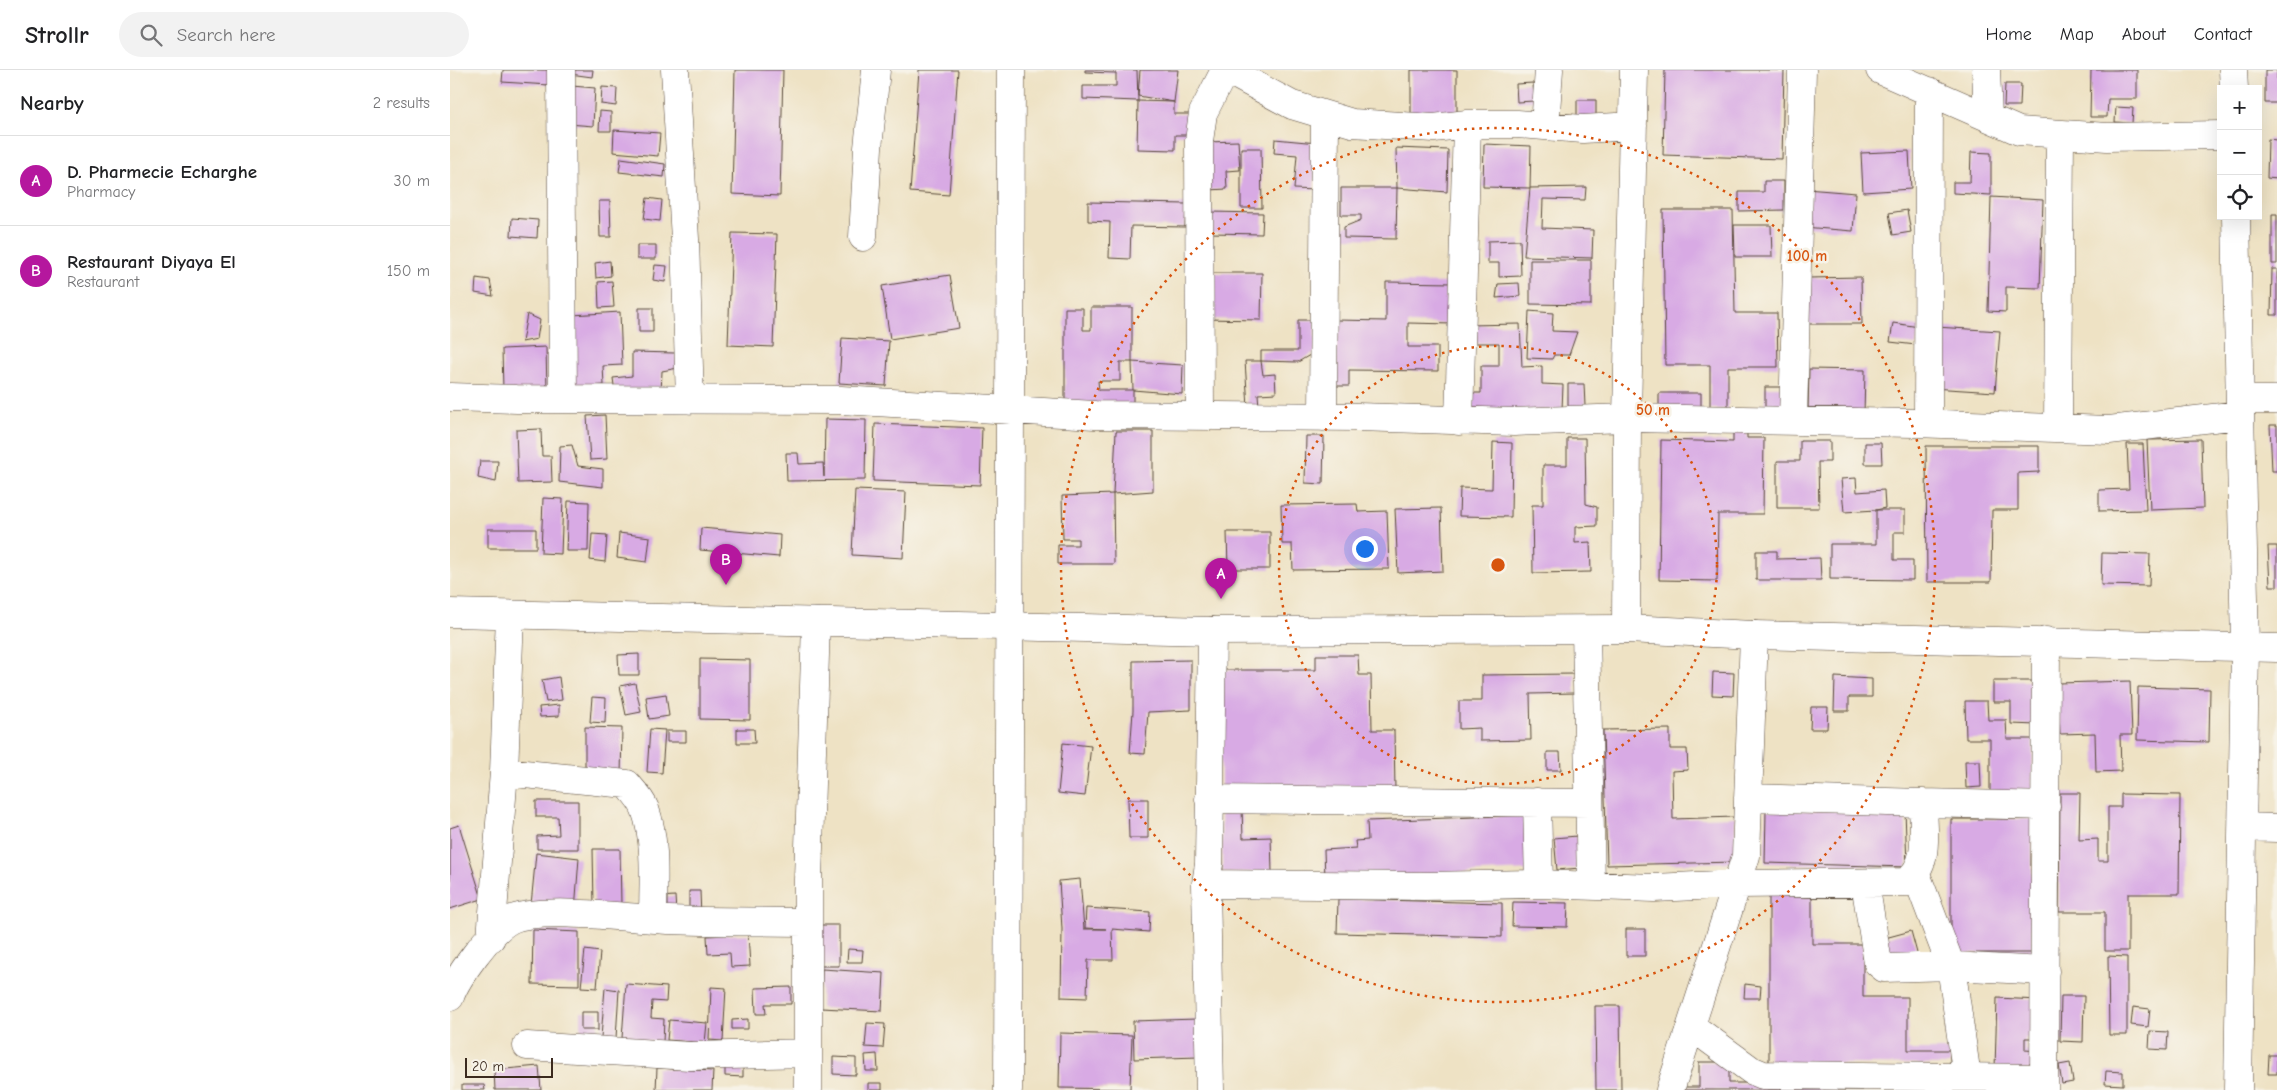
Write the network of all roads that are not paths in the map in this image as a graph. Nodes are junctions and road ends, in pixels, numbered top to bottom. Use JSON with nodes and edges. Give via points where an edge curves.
{"nodes":[{"id":1,"x":561,"y":70,"type":"edge"},
{"id":2,"x":674,"y":70,"type":"edge"},
{"id":3,"x":876,"y":70,"type":"edge"},
{"id":4,"x":1011,"y":70,"type":"edge"},
{"id":5,"x":1226,"y":70,"type":"edge"},
{"id":6,"x":1549,"y":70,"type":"edge"},
{"id":7,"x":1634,"y":70,"type":"edge"},
{"id":8,"x":1802,"y":70,"type":"edge"},
{"id":9,"x":1880,"y":70,"type":"edge"},
{"id":10,"x":1986,"y":70,"type":"edge"},
{"id":11,"x":2233,"y":70,"type":"edge"},
{"id":12,"x":2234,"y":85,"type":"edge"},
{"id":13,"x":1928,"y":91,"type":"junction"},
{"id":14,"x":1325,"y":117,"type":"junction"},
{"id":15,"x":1988,"y":117,"type":"junction"},
{"id":16,"x":1467,"y":124,"type":"junction"},
{"id":17,"x":1545,"y":126,"type":"junction"},
{"id":18,"x":1633,"y":126,"type":"junction"},
{"id":19,"x":2060,"y":134,"type":"junction"},
{"id":20,"x":2217,"y":135,"type":"edge"},
{"id":21,"x":2236,"y":220,"type":"edge"},
{"id":22,"x":863,"y":237,"type":"dead end"},
{"id":23,"x":450,"y":397,"type":"edge"},
{"id":24,"x":563,"y":399,"type":"junction"},
{"id":25,"x":690,"y":400,"type":"junction"},
{"id":26,"x":2277,"y":400,"type":"edge"},
{"id":27,"x":2240,"y":408,"type":"junction"},
{"id":28,"x":1009,"y":411,"type":"junction"},
{"id":29,"x":1200,"y":416,"type":"junction"},
{"id":30,"x":1323,"y":417,"type":"junction"},
{"id":31,"x":1626,"y":418,"type":"junction"},
{"id":32,"x":1459,"y":421,"type":"junction"},
{"id":33,"x":1793,"y":421,"type":"junction"},
{"id":34,"x":1928,"y":423,"type":"junction"},
{"id":35,"x":2058,"y":428,"type":"junction"},
{"id":36,"x":450,"y":613,"type":"edge"},
{"id":37,"x":510,"y":614,"type":"junction"},
{"id":38,"x":816,"y":622,"type":"junction"},
{"id":39,"x":1008,"y":626,"type":"junction"},
{"id":40,"x":1626,"y":629,"type":"junction"},
{"id":41,"x":1586,"y":630,"type":"junction"},
{"id":42,"x":1212,"y":631,"type":"junction"},
{"id":43,"x":1754,"y":635,"type":"junction"},
{"id":44,"x":2046,"y":641,"type":"junction"},
{"id":45,"x":2245,"y":647,"type":"junction"},
{"id":46,"x":2277,"y":648,"type":"edge"},
{"id":47,"x":504,"y":772,"type":"junction"},
{"id":48,"x":1748,"y":798,"type":"junction"},
{"id":49,"x":1209,"y":799,"type":"junction"},
{"id":50,"x":1537,"y":802,"type":"junction"},
{"id":51,"x":1589,"y":803,"type":"junction"},
{"id":52,"x":1923,"y":803,"type":"junction"},
{"id":53,"x":2046,"y":806,"type":"junction"},
{"id":54,"x":2243,"y":827,"type":"junction"},
{"id":55,"x":2277,"y":828,"type":"edge"},
{"id":56,"x":1916,"y":874,"type":"junction"},
{"id":57,"x":1865,"y":882,"type":"junction"},
{"id":58,"x":1206,"y":884,"type":"junction"},
{"id":59,"x":1539,"y":884,"type":"junction"},
{"id":60,"x":1738,"y":884,"type":"junction"},
{"id":61,"x":1591,"y":885,"type":"junction"},
{"id":62,"x":653,"y":919,"type":"junction"},
{"id":63,"x":808,"y":922,"type":"junction"},
{"id":64,"x":491,"y":938,"type":"junction"},
{"id":65,"x":1952,"y":966,"type":"junction"},
{"id":66,"x":2045,"y":971,"type":"junction"},
{"id":67,"x":451,"y":991,"type":"edge"},
{"id":68,"x":1691,"y":1026,"type":"junction"},
{"id":69,"x":527,"y":1046,"type":"dead end"},
{"id":70,"x":808,"y":1053,"type":"junction"},
{"id":71,"x":1967,"y":1077,"type":"junction"},
{"id":72,"x":2044,"y":1084,"type":"edge"},
{"id":73,"x":808,"y":1090,"type":"edge"},
{"id":74,"x":1008,"y":1090,"type":"edge"},
{"id":75,"x":1210,"y":1090,"type":"edge"},
{"id":76,"x":1670,"y":1090,"type":"edge"},
{"id":77,"x":2238,"y":1090,"type":"edge"}],
"edges":[{"from":1,"to":24,"type":"street"},
{"from":2,"to":25,"type":"street","via":[[685,239]]},
{"from":3,"to":22,"type":"street"},
{"from":4,"to":28,"type":"street"},
{"from":5,"to":14,"type":"street","via":[[1292,105]]},
{"from":5,"to":29,"type":"street","via":[[1203,114],[1199,141]]},
{"from":6,"to":17,"type":"street"},
{"from":7,"to":18,"type":"street"},
{"from":8,"to":33,"type":"street"},
{"from":9,"to":13,"type":"street"},
{"from":10,"to":15,"type":"street"},
{"from":11,"to":12,"type":"street"},
{"from":13,"to":15,"type":"street"},
{"from":13,"to":34,"type":"street"},
{"from":14,"to":16,"type":"street","via":[[1352,123],[1434,128]]},
{"from":14,"to":30,"type":"street"},
{"from":15,"to":19,"type":"street","via":[[2019,131]]},
{"from":16,"to":17,"type":"street"},
{"from":16,"to":32,"type":"street"},
{"from":17,"to":18,"type":"street","via":[[1582,129]]},
{"from":18,"to":31,"type":"street"},
{"from":19,"to":20,"type":"street","via":[[2107,137]]},
{"from":19,"to":35,"type":"street"},
{"from":21,"to":27,"type":"street"},
{"from":23,"to":24,"type":"street"},
{"from":24,"to":25,"type":"street"},
{"from":25,"to":28,"type":"street","via":[[841,400]]},
{"from":26,"to":27,"type":"street"},
{"from":27,"to":35,"type":"street","via":[[2109,430]]},
{"from":27,"to":45,"type":"street"},
{"from":28,"to":29,"type":"street"},
{"from":28,"to":39,"type":"street"},
{"from":29,"to":30,"type":"street"},
{"from":30,"to":32,"type":"street"},
{"from":31,"to":32,"type":"street"},
{"from":31,"to":33,"type":"street"},
{"from":31,"to":40,"type":"street"},
{"from":33,"to":34,"type":"street"},
{"from":34,"to":35,"type":"street"},
{"from":36,"to":37,"type":"street"},
{"from":37,"to":38,"type":"street"},
{"from":37,"to":47,"type":"street"},
{"from":38,"to":39,"type":"street"},
{"from":38,"to":63,"type":"street"},
{"from":39,"to":42,"type":"street"},
{"from":39,"to":74,"type":"street"},
{"from":40,"to":41,"type":"street"},
{"from":40,"to":43,"type":"street"},
{"from":41,"to":42,"type":"street"},
{"from":41,"to":51,"type":"street"},
{"from":42,"to":49,"type":"street"},
{"from":43,"to":44,"type":"street"},
{"from":43,"to":48,"type":"street"},
{"from":44,"to":45,"type":"street"},
{"from":44,"to":53,"type":"street"},
{"from":45,"to":46,"type":"street"},
{"from":45,"to":54,"type":"street"},
{"from":47,"to":62,"type":"street","via":[[627,784],[645,810],[653,852]]},
{"from":47,"to":64,"type":"street"},
{"from":48,"to":52,"type":"street"},
{"from":48,"to":60,"type":"street","via":[[1746,856]]},
{"from":49,"to":50,"type":"street"},
{"from":49,"to":58,"type":"street"},
{"from":50,"to":51,"type":"street"},
{"from":50,"to":59,"type":"street"},
{"from":51,"to":61,"type":"street"},
{"from":52,"to":53,"type":"street"},
{"from":52,"to":56,"type":"street","via":[[1923,861]]},
{"from":53,"to":66,"type":"street"},
{"from":54,"to":55,"type":"street"},
{"from":54,"to":77,"type":"street"},
{"from":56,"to":57,"type":"street","via":[[1906,882]]},
{"from":56,"to":65,"type":"street"},
{"from":57,"to":60,"type":"street"},
{"from":57,"to":65,"type":"street","via":[[1878,963],[1884,968]]},
{"from":58,"to":59,"type":"street"},
{"from":58,"to":75,"type":"street"},
{"from":59,"to":61,"type":"street"},
{"from":60,"to":61,"type":"street","via":[[1654,888]]},
{"from":60,"to":68,"type":"street"},
{"from":62,"to":63,"type":"street"},
{"from":62,"to":64,"type":"street","via":[[534,914],[509,921]]},
{"from":63,"to":70,"type":"street"},
{"from":64,"to":67,"type":"street"},
{"from":65,"to":66,"type":"street"},
{"from":65,"to":71,"type":"street"},
{"from":66,"to":72,"type":"street"},
{"from":68,"to":71,"type":"street","via":[[1751,1070],[1763,1075]]},
{"from":68,"to":76,"type":"street"},
{"from":69,"to":70,"type":"street","via":[[690,1056]]},
{"from":70,"to":73,"type":"street"},
{"from":71,"to":72,"type":"street"}]}
